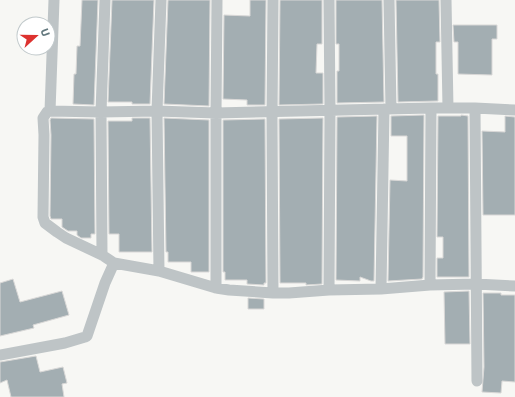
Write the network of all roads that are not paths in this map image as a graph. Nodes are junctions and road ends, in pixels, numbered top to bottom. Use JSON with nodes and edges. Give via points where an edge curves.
{"nodes":[{"id":1,"x":54,"y":0,"type":"edge"},
{"id":2,"x":105,"y":0,"type":"edge"},
{"id":3,"x":161,"y":0,"type":"edge"},
{"id":4,"x":217,"y":0,"type":"edge"},
{"id":5,"x":273,"y":0,"type":"edge"},
{"id":6,"x":329,"y":0,"type":"edge"},
{"id":7,"x":389,"y":0,"type":"edge"},
{"id":8,"x":446,"y":0,"type":"edge"},
{"id":9,"x":431,"y":108,"type":"junction"},
{"id":10,"x":448,"y":108,"type":"junction"},
{"id":11,"x":475,"y":108,"type":"junction"},
{"id":12,"x":388,"y":109,"type":"junction"},
{"id":13,"x":50,"y":110,"type":"junction"},
{"id":14,"x":330,"y":110,"type":"junction"},
{"id":15,"x":515,"y":110,"type":"edge"},
{"id":16,"x":158,"y":111,"type":"junction"},
{"id":17,"x":101,"y":112,"type":"junction"},
{"id":18,"x":272,"y":112,"type":"junction"},
{"id":19,"x":216,"y":113,"type":"junction"},
{"id":20,"x":102,"y":255,"type":"junction"},
{"id":21,"x":114,"y":263,"type":"junction"},
{"id":22,"x":159,"y":271,"type":"junction"},
{"id":23,"x":476,"y":284,"type":"junction"},
{"id":24,"x":430,"y":285,"type":"junction"},
{"id":25,"x":515,"y":286,"type":"edge"},
{"id":26,"x":216,"y":288,"type":"junction"},
{"id":27,"x":381,"y":289,"type":"junction"},
{"id":28,"x":329,"y":290,"type":"junction"},
{"id":29,"x":273,"y":293,"type":"junction"},
{"id":30,"x":0,"y":355,"type":"edge"},
{"id":31,"x":477,"y":381,"type":"dead end"}],
"edges":[{"from":1,"to":13,"type":"street"},
{"from":2,"to":17,"type":"street"},
{"from":3,"to":16,"type":"street"},
{"from":4,"to":19,"type":"street"},
{"from":5,"to":18,"type":"street"},
{"from":6,"to":14,"type":"street"},
{"from":7,"to":12,"type":"street"},
{"from":8,"to":10,"type":"street"},
{"from":9,"to":10,"type":"street"},
{"from":9,"to":12,"type":"street"},
{"from":9,"to":24,"type":"street"},
{"from":10,"to":11,"type":"street"},
{"from":11,"to":15,"type":"street"},
{"from":11,"to":23,"type":"street"},
{"from":12,"to":14,"type":"street"},
{"from":12,"to":27,"type":"street"},
{"from":13,"to":17,"type":"street"},
{"from":13,"to":20,"type":"street","via":[[43,118],[45,223],[66,238]]},
{"from":14,"to":18,"type":"street"},
{"from":14,"to":28,"type":"street"},
{"from":16,"to":17,"type":"street"},
{"from":16,"to":19,"type":"street"},
{"from":16,"to":22,"type":"street"},
{"from":17,"to":20,"type":"street"},
{"from":18,"to":19,"type":"street"},
{"from":18,"to":29,"type":"street"},
{"from":19,"to":26,"type":"street"},
{"from":20,"to":21,"type":"street"},
{"from":21,"to":22,"type":"street"},
{"from":21,"to":30,"type":"street","via":[[86,337],[65,344]]},
{"from":22,"to":26,"type":"street"},
{"from":23,"to":24,"type":"street"},
{"from":23,"to":25,"type":"street"},
{"from":23,"to":31,"type":"street"},
{"from":24,"to":27,"type":"street"},
{"from":26,"to":29,"type":"street"},
{"from":27,"to":28,"type":"street"},
{"from":28,"to":29,"type":"street"}]}
